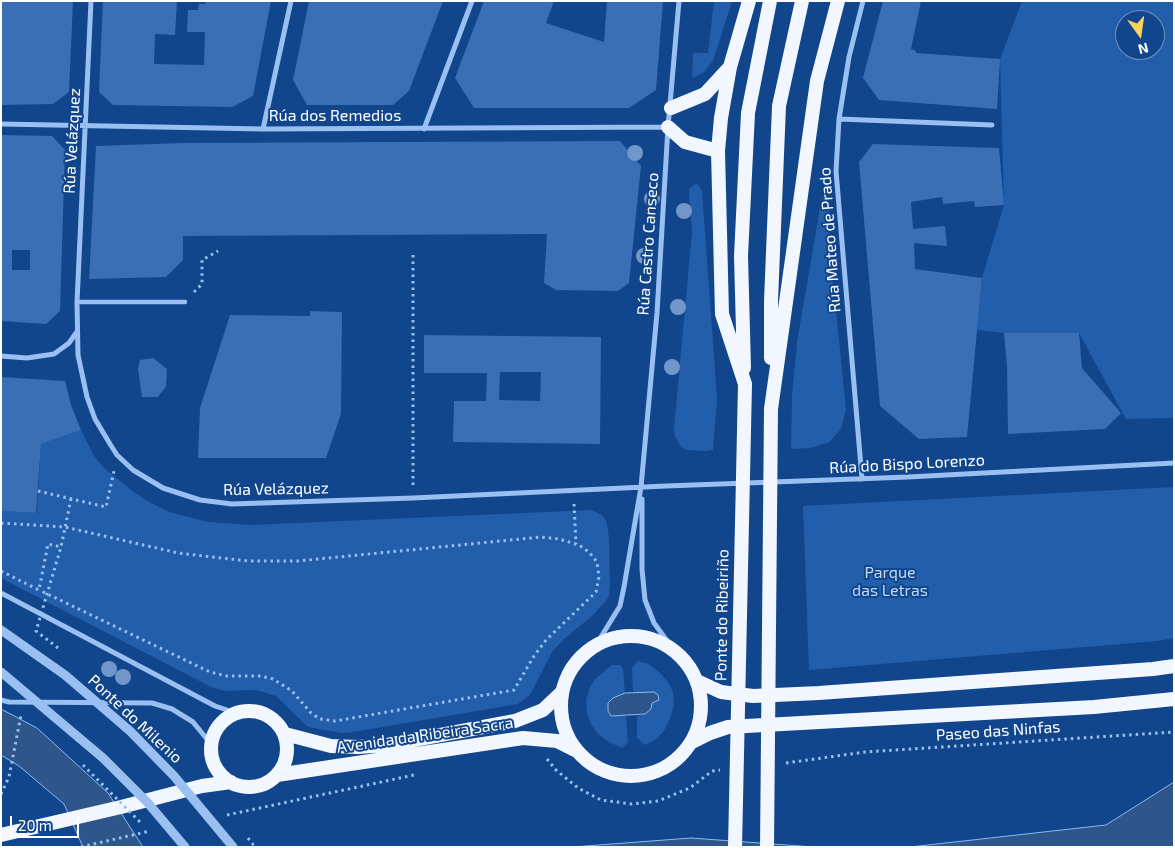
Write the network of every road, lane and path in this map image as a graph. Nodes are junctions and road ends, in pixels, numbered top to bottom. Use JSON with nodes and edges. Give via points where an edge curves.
{"nodes":[{"id":1,"x":91,"y":1,"type":"edge"},
{"id":2,"x":291,"y":1,"type":"edge"},
{"id":3,"x":472,"y":1,"type":"edge"},
{"id":4,"x":679,"y":1,"type":"edge"},
{"id":5,"x":749,"y":1,"type":"edge"},
{"id":6,"x":770,"y":1,"type":"edge"},
{"id":7,"x":802,"y":1,"type":"edge"},
{"id":8,"x":838,"y":1,"type":"edge"},
{"id":9,"x":863,"y":1,"type":"edge"},
{"id":10,"x":730,"y":67,"type":"junction"},
{"id":11,"x":670,"y":108,"type":"junction"},
{"id":12,"x":839,"y":119,"type":"junction"},
{"id":13,"x":1,"y":124,"type":"edge"},
{"id":14,"x":85,"y":125,"type":"junction"},
{"id":15,"x":992,"y":125,"type":"dead end"},
{"id":16,"x":668,"y":127,"type":"junction"},
{"id":17,"x":263,"y":129,"type":"junction"},
{"id":18,"x":424,"y":129,"type":"junction"},
{"id":19,"x":718,"y":151,"type":"junction"},
{"id":20,"x":218,"y":251,"type":"dead end"},
{"id":21,"x":413,"y":251,"type":"dead end"},
{"id":22,"x":77,"y":302,"type":"junction"},
{"id":23,"x":185,"y":302,"type":"joint"},
{"id":24,"x":76,"y":334,"type":"junction"},
{"id":25,"x":1,"y":356,"type":"edge"},
{"id":26,"x":745,"y":384,"type":"junction"},
{"id":27,"x":771,"y":409,"type":"junction"},
{"id":28,"x":1174,"y":463,"type":"edge"},
{"id":29,"x":115,"y":467,"type":"dead end"},
{"id":30,"x":862,"y":479,"type":"junction"},
{"id":31,"x":641,"y":487,"type":"junction"},
{"id":32,"x":38,"y":491,"type":"dead end"},
{"id":33,"x":574,"y":491,"type":"junction"},
{"id":34,"x":413,"y":498,"type":"junction"},
{"id":35,"x":71,"y":499,"type":"junction"},
{"id":36,"x":1,"y":523,"type":"edge"},
{"id":37,"x":65,"y":527,"type":"junction"},
{"id":38,"x":576,"y":544,"type":"junction"},
{"id":39,"x":60,"y":548,"type":"junction"},
{"id":40,"x":1,"y":571,"type":"edge"},
{"id":41,"x":39,"y":590,"type":"junction"},
{"id":42,"x":1,"y":593,"type":"edge"},
{"id":43,"x":1,"y":630,"type":"edge"},
{"id":44,"x":596,"y":645,"type":"junction"},
{"id":45,"x":58,"y":648,"type":"dead end"},
{"id":46,"x":673,"y":648,"type":"junction"},
{"id":47,"x":1174,"y":657,"type":"edge"},
{"id":48,"x":1174,"y":666,"type":"edge"},
{"id":49,"x":1111,"y":671,"type":"junction"},
{"id":50,"x":1,"y":672,"type":"edge"},
{"id":51,"x":697,"y":681,"type":"junction"},
{"id":52,"x":561,"y":693,"type":"junction"},
{"id":53,"x":1174,"y":699,"type":"edge"},
{"id":54,"x":1,"y":700,"type":"edge"},
{"id":55,"x":22,"y":710,"type":"dead end"},
{"id":56,"x":236,"y":713,"type":"junction"},
{"id":57,"x":1174,"y":732,"type":"edge"},
{"id":58,"x":285,"y":734,"type":"junction"},
{"id":59,"x":692,"y":742,"type":"junction"},
{"id":60,"x":211,"y":750,"type":"junction"},
{"id":61,"x":577,"y":751,"type":"junction"},
{"id":62,"x":541,"y":755,"type":"dead end"},
{"id":63,"x":81,"y":763,"type":"dead end"},
{"id":64,"x":778,"y":764,"type":"dead end"},
{"id":65,"x":721,"y":770,"type":"dead end"},
{"id":66,"x":418,"y":774,"type":"dead end"},
{"id":67,"x":277,"y":775,"type":"junction"},
{"id":68,"x":231,"y":782,"type":"junction"},
{"id":69,"x":191,"y":790,"type":"junction"},
{"id":70,"x":1,"y":794,"type":"edge"},
{"id":71,"x":233,"y":819,"type":"dead end"},
{"id":72,"x":159,"y":829,"type":"dead end"},
{"id":73,"x":244,"y":833,"type":"dead end"},
{"id":74,"x":151,"y":834,"type":"dead end"},
{"id":75,"x":1,"y":835,"type":"edge"},
{"id":76,"x":81,"y":847,"type":"edge"},
{"id":77,"x":185,"y":847,"type":"edge"},
{"id":78,"x":233,"y":847,"type":"edge"},
{"id":79,"x":255,"y":847,"type":"edge"},
{"id":80,"x":735,"y":847,"type":"edge"},
{"id":81,"x":767,"y":847,"type":"edge"}],
"edges":[{"from":1,"to":14,"type":"street","name":"Rúa Velázquez"},
{"from":2,"to":17,"type":"street"},
{"from":3,"to":18,"type":"street"},
{"from":4,"to":11,"type":"street","name":"Rúa Castro Canseco"},
{"from":5,"to":10,"type":"highway"},
{"from":6,"to":26,"type":"highway","name":"Ponte do Ribeiriño","via":[[748,113],[741,256]]},
{"from":7,"to":27,"type":"highway","via":[[779,106],[771,301]]},
{"from":8,"to":27,"type":"highway","via":[[817,81]]},
{"from":9,"to":12,"type":"street","name":"Rúa Mateo de Prado","via":[[849,57]]},
{"from":10,"to":11,"type":"highway","via":[[705,94]]},
{"from":10,"to":19,"type":"highway"},
{"from":11,"to":16,"type":"street","name":"Rúa Castro Canseco"},
{"from":12,"to":15,"type":"street"},
{"from":12,"to":30,"type":"street","name":"Rúa Mateo de Prado","via":[[836,171]]},
{"from":13,"to":14,"type":"street","name":"Rúa dos Remedios"},
{"from":14,"to":17,"type":"street","name":"Rúa dos Remedios"},
{"from":14,"to":22,"type":"street","name":"Rúa Velázquez"},
{"from":16,"to":18,"type":"street","name":"Rúa dos Remedios"},
{"from":16,"to":19,"type":"highway","via":[[685,142]]},
{"from":16,"to":31,"type":"street","name":"Rúa Castro Canseco"},
{"from":17,"to":18,"type":"street","name":"Rúa dos Remedios"},
{"from":19,"to":26,"type":"highway","via":[[722,314]]},
{"from":20,"to":23,"type":"path","via":[[202,260],[202,284]]},
{"from":21,"to":34,"type":"path"},
{"from":22,"to":23,"type":"street"},
{"from":22,"to":24,"type":"street","name":"Rúa Velázquez"},
{"from":24,"to":25,"type":"street","via":[[54,354],[28,358]]},
{"from":24,"to":34,"type":"street","name":"Rúa Velázquez","via":[[87,397],[95,419],[117,455],[133,470],[163,488],[200,500],[232,504]]},
{"from":26,"to":80,"type":"highway","name":"Ponte do Ribeiriño","bridge":true},
{"from":27,"to":81,"type":"highway","bridge":true},
{"from":28,"to":30,"type":"street","name":"Rúa do Bispo Lorenzo"},
{"from":29,"to":35,"type":"path","via":[[106,507]]},
{"from":30,"to":31,"type":"street","name":"Rúa do Bispo Lorenzo"},
{"from":31,"to":33,"type":"street","name":"Rúa Velázquez"},
{"from":31,"to":44,"type":"street","name":"Rúa Castro Canseco","via":[[620,606]]},
{"from":31,"to":46,"type":"street","name":"Rúa Castro Canseco","via":[[645,600],[654,623]]},
{"from":32,"to":35,"type":"path"},
{"from":33,"to":34,"type":"street","name":"Rúa Velázquez"},
{"from":33,"to":38,"type":"path"},
{"from":35,"to":37,"type":"path","bridge":true},
{"from":36,"to":37,"type":"path"},
{"from":37,"to":38,"type":"path","via":[[178,552],[248,561],[298,561],[541,537]]},
{"from":37,"to":39,"type":"path","bridge":true},
{"from":38,"to":41,"type":"path","via":[[597,562],[596,592],[546,640],[514,690],[336,721],[320,719],[311,713],[292,691],[273,679],[210,672]]},
{"from":39,"to":41,"type":"path","via":[[48,544]]},
{"from":39,"to":45,"type":"path","bridge":true,"via":[[36,631]]},
{"from":40,"to":41,"type":"path"},
{"from":42,"to":56,"type":"street","via":[[215,706]]},
{"from":43,"to":78,"type":"street","name":"Ponte do Milenio","bridge":true,"via":[[65,675],[130,731],[174,776]]},
{"from":44,"to":46,"type":"highway","via":[[615,637],[635,636],[654,639]]},
{"from":44,"to":52,"type":"highway","via":[[578,660]]},
{"from":46,"to":51,"type":"highway"},
{"from":47,"to":49,"type":"highway"},
{"from":48,"to":49,"type":"highway"},
{"from":49,"to":51,"type":"highway","via":[[753,696],[721,692]]},
{"from":50,"to":77,"type":"street","bridge":true,"via":[[103,758],[147,802]]},
{"from":51,"to":59,"type":"highway","via":[[702,701],[700,722]]},
{"from":52,"to":58,"type":"highway","name":"Avenida da Ribeira Sacra","via":[[543,710],[515,721],[387,745],[331,746]]},
{"from":52,"to":61,"type":"highway","via":[[562,717]]},
{"from":53,"to":59,"type":"highway","via":[[1094,707],[728,727]]},
{"from":54,"to":60,"type":"street","via":[[157,704],[193,722]]},
{"from":55,"to":70,"type":"path","via":[[10,777]]},
{"from":56,"to":58,"type":"highway","via":[[247,710],[270,716]]},
{"from":56,"to":60,"type":"highway","via":[[219,725],[213,734]]},
{"from":57,"to":64,"type":"path","name":"Paseo das Ninfas","via":[[865,752]]},
{"from":58,"to":67,"type":"highway","via":[[286,760]]},
{"from":59,"to":61,"type":"highway","via":[[665,767],[637,776],[615,774],[594,766]]},
{"from":60,"to":68,"type":"highway","via":[[215,767]]},
{"from":60,"to":69,"type":"highway","via":[[205,776]]},
{"from":61,"to":67,"type":"highway","name":"Avenida da Ribeira Sacra","via":[[556,741],[523,738]]},
{"from":62,"to":65,"type":"path","via":[[578,788],[601,800],[632,804],[658,802],[690,788],[712,771]]},
{"from":63,"to":74,"type":"path","bridge":true},
{"from":66,"to":71,"type":"path","via":[[226,813]]},
{"from":67,"to":68,"type":"highway","via":[[250,787]]},
{"from":68,"to":69,"type":"highway"},
{"from":69,"to":75,"type":"highway"},
{"from":72,"to":76,"type":"path"},
{"from":73,"to":79,"type":"path","bridge":true}]}
